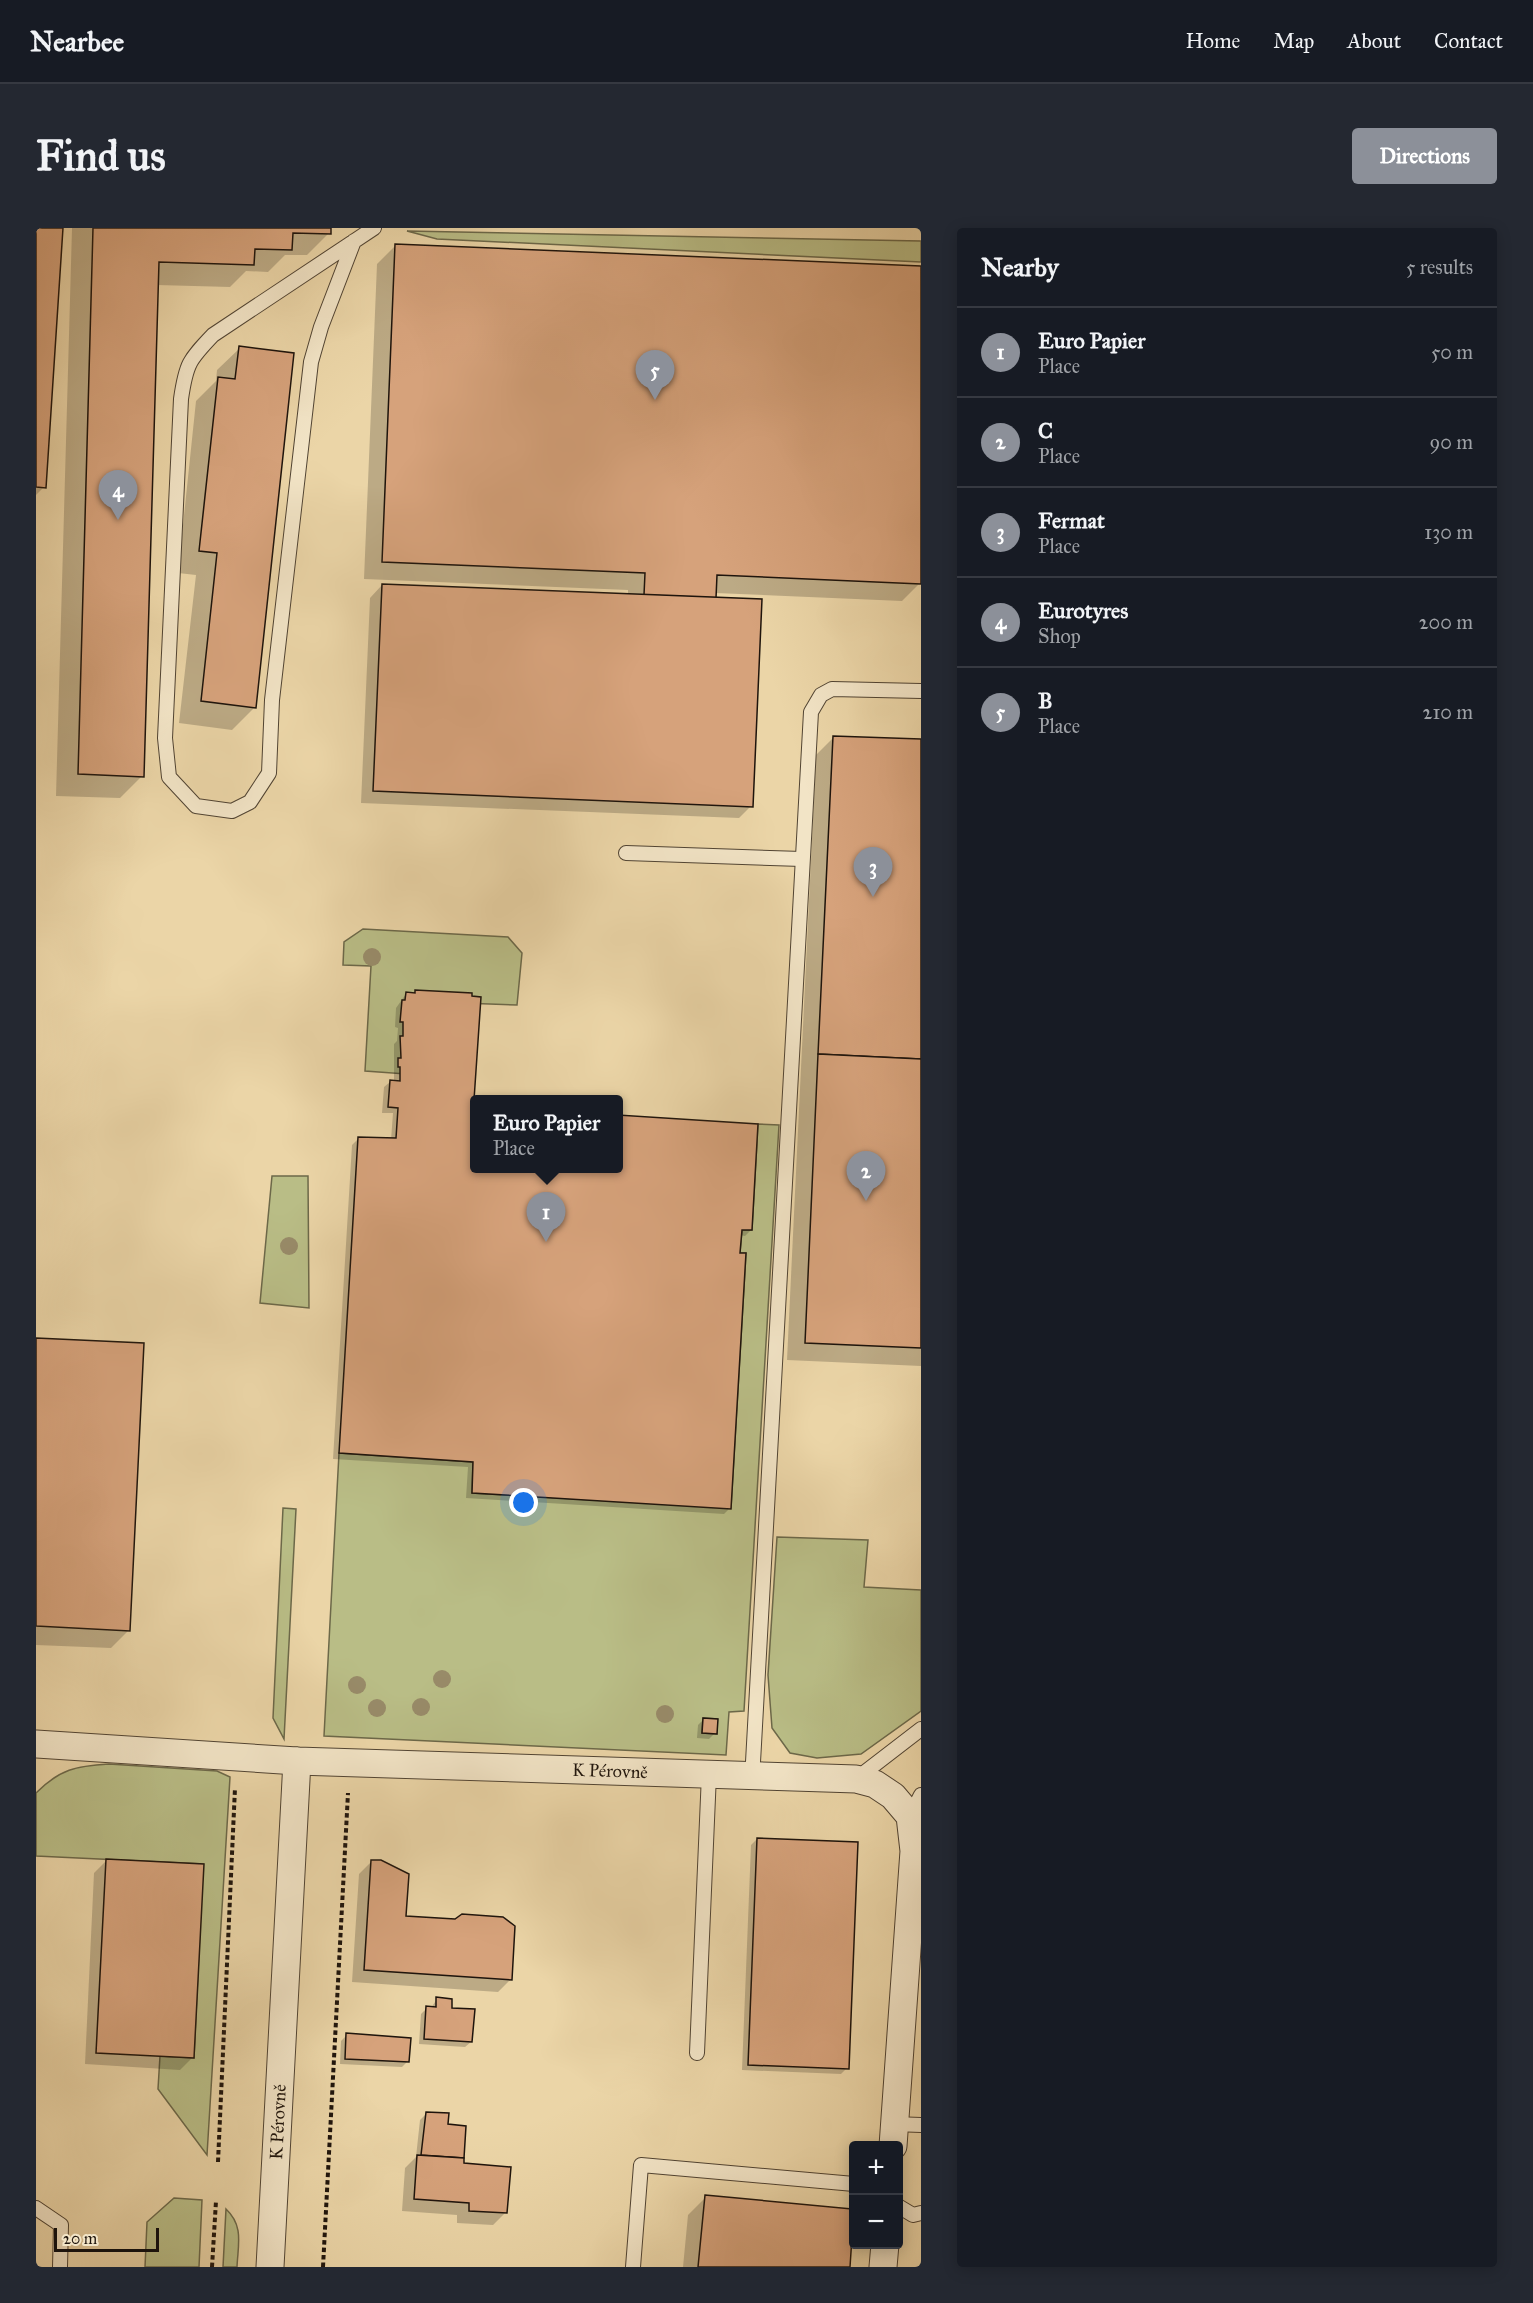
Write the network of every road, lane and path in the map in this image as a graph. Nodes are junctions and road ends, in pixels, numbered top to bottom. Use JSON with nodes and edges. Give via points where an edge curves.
{"nodes":[{"id":1,"x":374,"y":228,"type":"edge"},
{"id":2,"x":354,"y":241,"type":"junction"},
{"id":3,"x":921,"y":691,"type":"edge"},
{"id":4,"x":626,"y":853,"type":"dead end"},
{"id":5,"x":802,"y":859,"type":"junction"},
{"id":6,"x":921,"y":1729,"type":"edge"},
{"id":7,"x":36,"y":1744,"type":"edge"},
{"id":8,"x":237,"y":1759,"type":"junction"},
{"id":9,"x":297,"y":1761,"type":"junction"},
{"id":10,"x":753,"y":1762,"type":"dead end"},
{"id":11,"x":350,"y":1763,"type":"junction"},
{"id":12,"x":709,"y":1774,"type":"junction"},
{"id":13,"x":856,"y":1779,"type":"junction"},
{"id":14,"x":915,"y":1805,"type":"edge"},
{"id":15,"x":697,"y":2053,"type":"dead end"},
{"id":16,"x":921,"y":2125,"type":"edge"},
{"id":17,"x":893,"y":2135,"type":"edge"},
{"id":18,"x":218,"y":2162,"type":"dead end"},
{"id":19,"x":849,"y":2184,"type":"edge"},
{"id":20,"x":216,"y":2201,"type":"dead end"},
{"id":21,"x":36,"y":2208,"type":"edge"},
{"id":22,"x":903,"y":2208,"type":"edge"},
{"id":23,"x":921,"y":2213,"type":"edge"},
{"id":24,"x":885,"y":2249,"type":"edge"},
{"id":25,"x":60,"y":2267,"type":"edge"},
{"id":26,"x":212,"y":2267,"type":"edge"},
{"id":27,"x":270,"y":2267,"type":"edge"},
{"id":28,"x":323,"y":2267,"type":"edge"},
{"id":29,"x":633,"y":2267,"type":"edge"},
{"id":30,"x":883,"y":2267,"type":"edge"}],
"edges":[{"from":1,"to":2,"type":"lane"},
{"from":2,"to":2,"type":"lane","via":[[311,362],[272,700],[269,773],[250,802],[232,812],[196,806],[169,777],[165,738],[184,376],[192,357],[213,335]]},
{"from":3,"to":5,"type":"lane","via":[[832,689],[815,703],[810,723]]},
{"from":4,"to":5,"type":"lane"},
{"from":5,"to":10,"type":"lane"},
{"from":6,"to":13,"type":"lane"},
{"from":7,"to":8,"type":"street","name":"K Pérovně"},
{"from":8,"to":9,"type":"street","name":"K Pérovně"},
{"from":8,"to":18,"type":"path"},
{"from":9,"to":11,"type":"street","name":"K Pérovně"},
{"from":9,"to":27,"type":"street","name":"K Pérovně"},
{"from":11,"to":12,"type":"street","name":"K Pérovně"},
{"from":11,"to":28,"type":"path"},
{"from":12,"to":13,"type":"street","name":"K Pérovně"},
{"from":12,"to":15,"type":"lane"},
{"from":13,"to":14,"type":"street","name":"K Pérovně","via":[[875,1784]]},
{"from":14,"to":17,"type":"street"},
{"from":16,"to":17,"type":"lane"},
{"from":19,"to":29,"type":"lane","via":[[641,2165]]},
{"from":20,"to":26,"type":"path"},
{"from":21,"to":25,"type":"lane","via":[[61,2225]]},
{"from":22,"to":23,"type":"lane","via":[[913,2215]]},
{"from":24,"to":30,"type":"street"}]}
